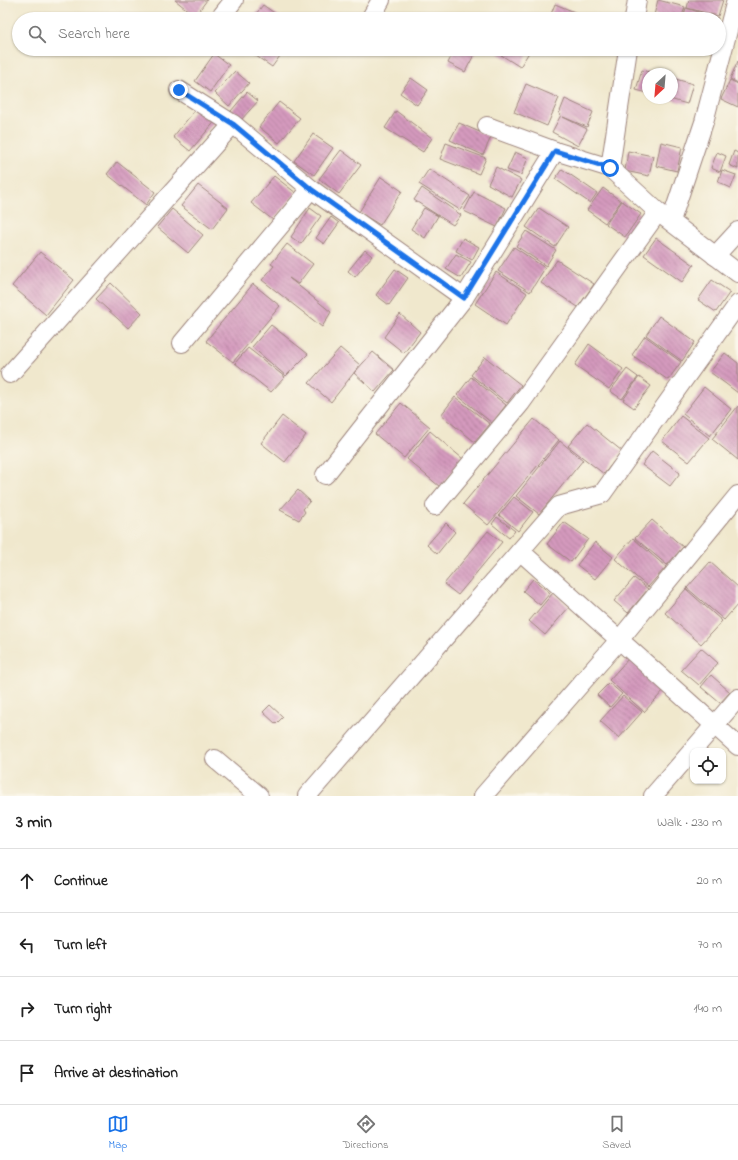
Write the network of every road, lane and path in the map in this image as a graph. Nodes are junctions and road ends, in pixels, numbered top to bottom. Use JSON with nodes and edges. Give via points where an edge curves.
{"nodes":[{"id":1,"x":234,"y":0,"type":"edge"},
{"id":2,"x":381,"y":0,"type":"edge"},
{"id":3,"x":637,"y":0,"type":"edge"},
{"id":4,"x":736,"y":0,"type":"edge"},
{"id":5,"x":225,"y":12,"type":"edge"},
{"id":6,"x":374,"y":12,"type":"edge"},
{"id":7,"x":635,"y":12,"type":"edge"},
{"id":8,"x":726,"y":38,"type":"edge"},
{"id":9,"x":627,"y":56,"type":"edge"},
{"id":10,"x":721,"y":56,"type":"edge"},
{"id":11,"x":179,"y":90,"type":"dead end"},
{"id":12,"x":233,"y":124,"type":"junction"},
{"id":13,"x":487,"y":126,"type":"dead end"},
{"id":14,"x":555,"y":151,"type":"junction"},
{"id":15,"x":610,"y":168,"type":"junction"},
{"id":16,"x":311,"y":189,"type":"junction"},
{"id":17,"x":664,"y":216,"type":"junction"},
{"id":18,"x":738,"y":231,"type":"edge"},
{"id":19,"x":715,"y":256,"type":"junction"},
{"id":20,"x":738,"y":273,"type":"edge"},
{"id":21,"x":464,"y":298,"type":"junction"},
{"id":22,"x":738,"y":304,"type":"edge"},
{"id":23,"x":182,"y":343,"type":"dead end"},
{"id":24,"x":10,"y":374,"type":"dead end"},
{"id":25,"x":325,"y":475,"type":"dead end"},
{"id":26,"x":738,"y":495,"type":"edge"},
{"id":27,"x":435,"y":506,"type":"dead end"},
{"id":28,"x":520,"y":551,"type":"junction"},
{"id":29,"x":620,"y":639,"type":"junction"},
{"id":30,"x":738,"y":698,"type":"edge"},
{"id":31,"x":714,"y":725,"type":"junction"},
{"id":32,"x":738,"y":746,"type":"edge"},
{"id":33,"x":215,"y":759,"type":"dead end"},
{"id":34,"x":259,"y":796,"type":"edge"},
{"id":35,"x":307,"y":796,"type":"edge"},
{"id":36,"x":483,"y":796,"type":"edge"},
{"id":37,"x":653,"y":796,"type":"edge"}],
"edges":[{"from":1,"to":5,"type":"street"},
{"from":2,"to":6,"type":"street"},
{"from":3,"to":7,"type":"street"},
{"from":4,"to":8,"type":"street"},
{"from":9,"to":15,"type":"street"},
{"from":10,"to":17,"type":"street","via":[[704,122]]},
{"from":11,"to":12,"type":"street"},
{"from":12,"to":16,"type":"street"},
{"from":12,"to":24,"type":"street"},
{"from":13,"to":14,"type":"street"},
{"from":14,"to":15,"type":"street"},
{"from":14,"to":21,"type":"street"},
{"from":15,"to":17,"type":"street"},
{"from":16,"to":21,"type":"street"},
{"from":16,"to":23,"type":"street"},
{"from":17,"to":19,"type":"street"},
{"from":17,"to":27,"type":"street","via":[[521,402]]},
{"from":18,"to":19,"type":"street"},
{"from":19,"to":20,"type":"street"},
{"from":21,"to":25,"type":"street"},
{"from":22,"to":28,"type":"street","via":[[602,494],[559,506]]},
{"from":26,"to":29,"type":"street"},
{"from":28,"to":29,"type":"street"},
{"from":28,"to":35,"type":"street"},
{"from":29,"to":31,"type":"street"},
{"from":29,"to":36,"type":"street"},
{"from":30,"to":31,"type":"street"},
{"from":31,"to":32,"type":"street"},
{"from":31,"to":37,"type":"street"},
{"from":33,"to":34,"type":"street"}]}
